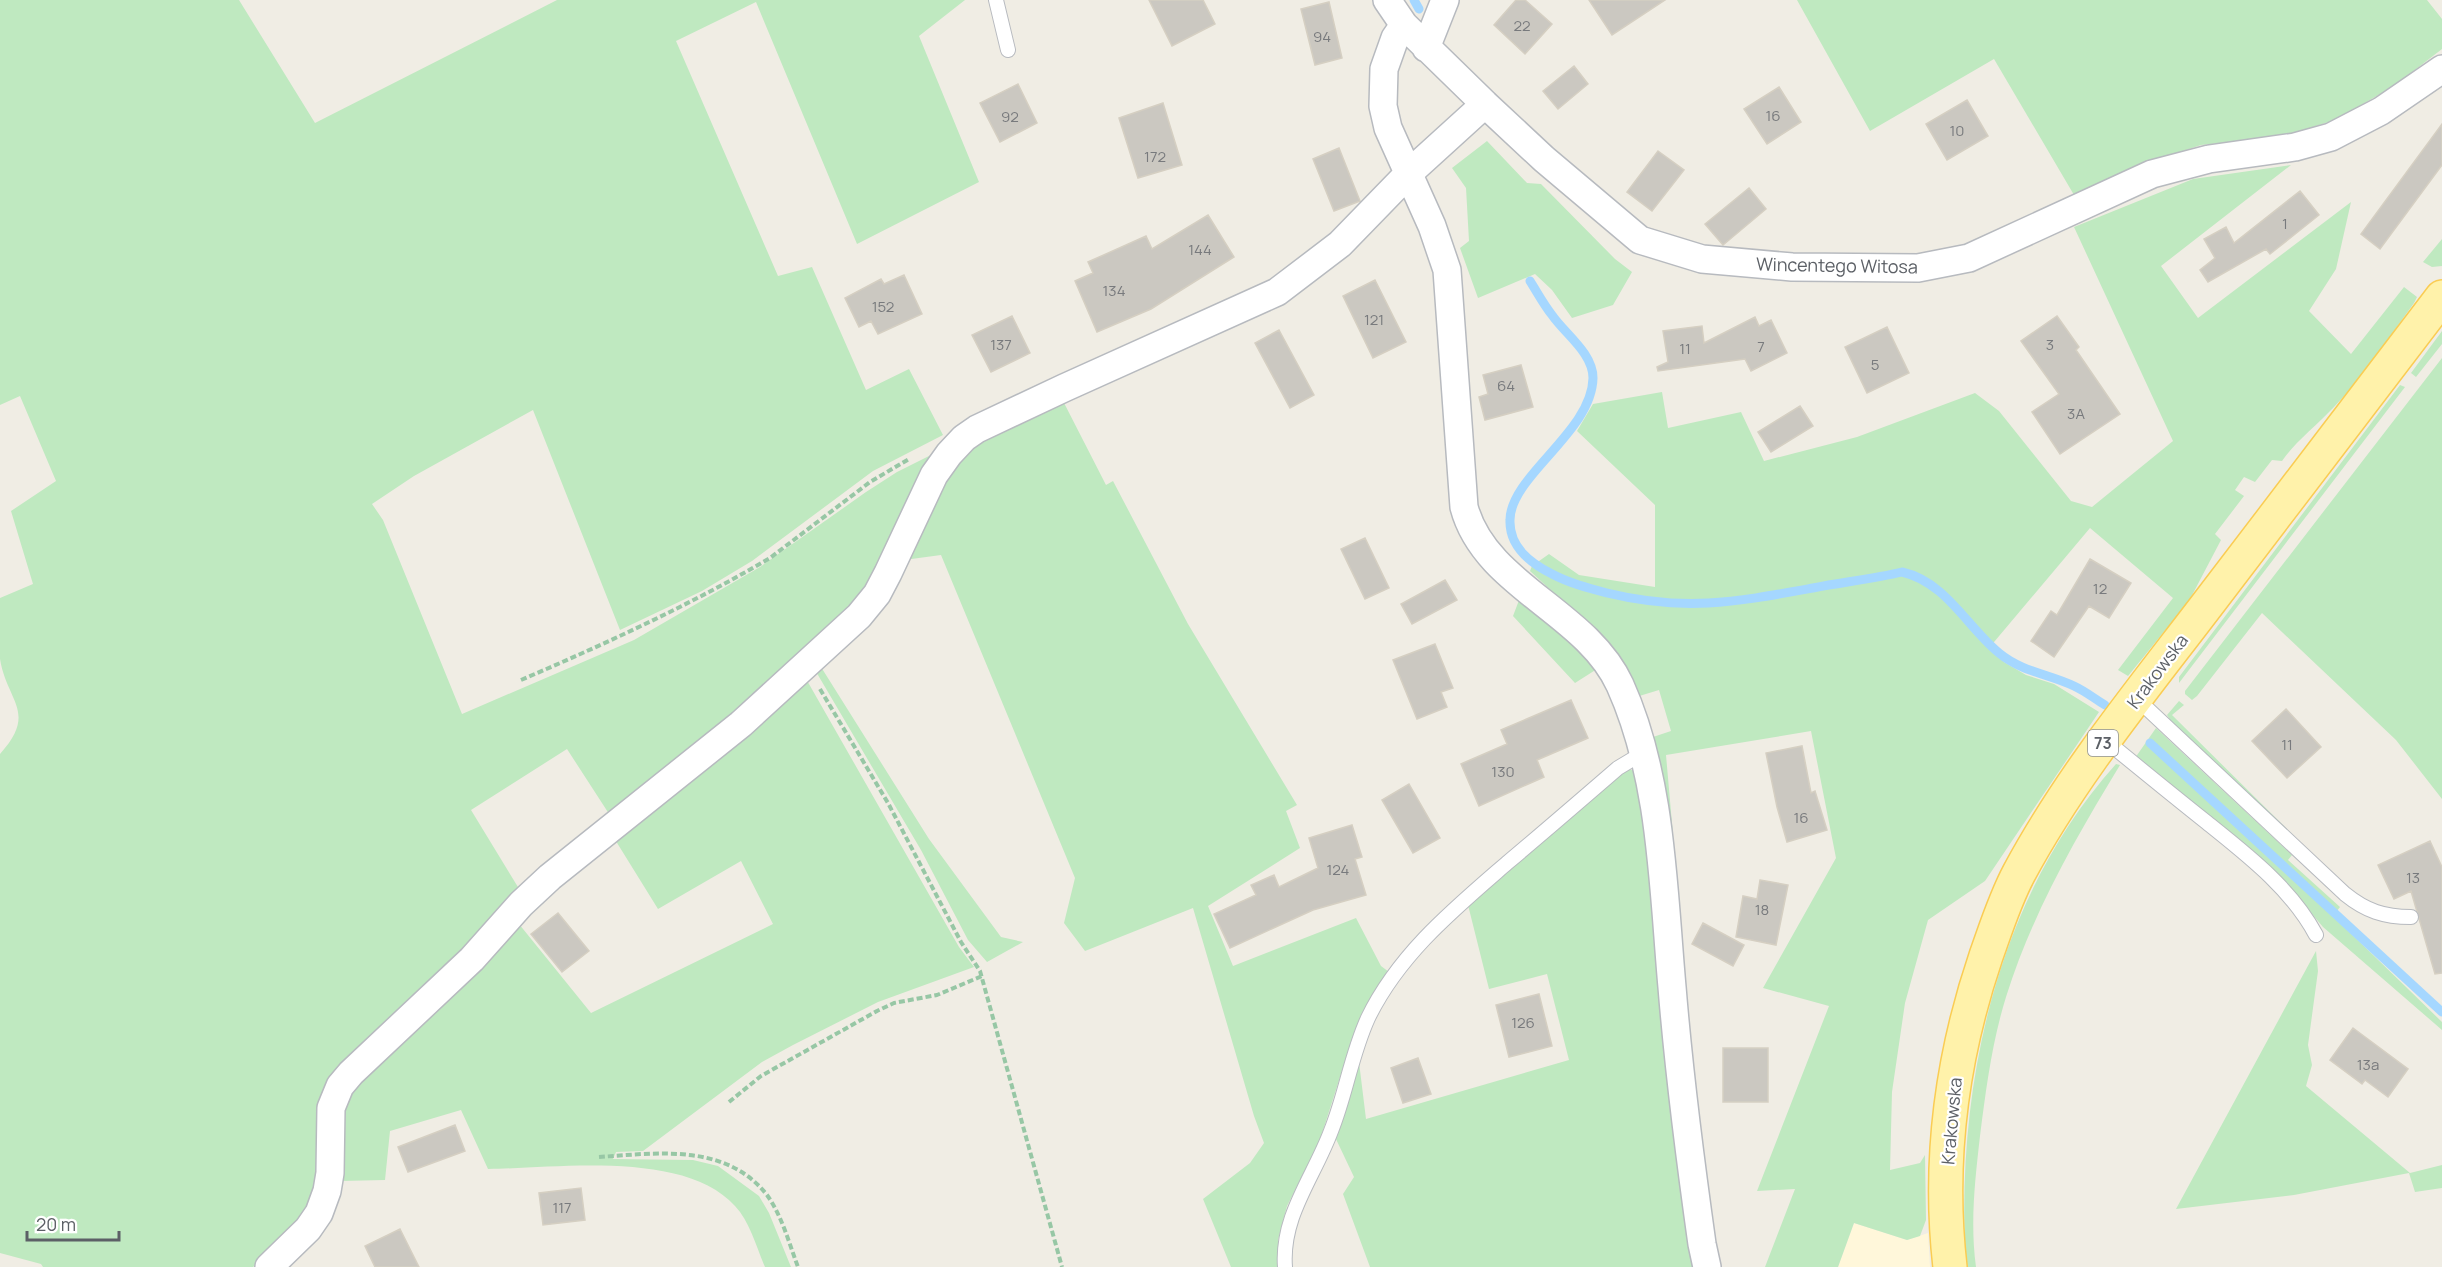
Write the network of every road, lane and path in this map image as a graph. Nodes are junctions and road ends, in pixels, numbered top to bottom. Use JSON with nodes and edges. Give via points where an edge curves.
{"nodes":[{"id":1,"x":996,"y":0,"type":"edge"},
{"id":2,"x":1387,"y":0,"type":"edge"},
{"id":3,"x":1445,"y":0,"type":"edge"},
{"id":4,"x":1404,"y":25,"type":"junction"},
{"id":5,"x":1426,"y":48,"type":"junction"},
{"id":6,"x":1008,"y":50,"type":"dead end"},
{"id":7,"x":2442,"y":69,"type":"edge"},
{"id":8,"x":1485,"y":104,"type":"junction"},
{"id":9,"x":1408,"y":174,"type":"junction"},
{"id":10,"x":2442,"y":297,"type":"edge"},
{"id":11,"x":957,"y":446,"type":"junction"},
{"id":12,"x":806,"y":665,"type":"junction"},
{"id":13,"x":521,"y":680,"type":"dead end"},
{"id":14,"x":2136,"y":698,"type":"junction"},
{"id":15,"x":2105,"y":740,"type":"junction"},
{"id":16,"x":1643,"y":753,"type":"junction"},
{"id":17,"x":2411,"y":917,"type":"dead end"},
{"id":18,"x":2316,"y":935,"type":"dead end"},
{"id":19,"x":982,"y":976,"type":"junction"},
{"id":20,"x":729,"y":1102,"type":"dead end"},
{"id":21,"x":599,"y":1157,"type":"dead end"},
{"id":22,"x":268,"y":1267,"type":"edge"},
{"id":23,"x":798,"y":1267,"type":"edge"},
{"id":24,"x":1062,"y":1267,"type":"edge"},
{"id":25,"x":1285,"y":1267,"type":"edge"},
{"id":26,"x":1707,"y":1267,"type":"edge"},
{"id":27,"x":1950,"y":1267,"type":"edge"}],
"edges":[{"from":1,"to":6,"type":"lane"},
{"from":2,"to":4,"type":"street","name":"Wincentego Witosa"},
{"from":3,"to":5,"type":"street"},
{"from":4,"to":5,"type":"street","name":"Wincentego Witosa"},
{"from":4,"to":9,"type":"street","via":[[1384,69],[1383,106]]},
{"from":5,"to":8,"type":"street","name":"Wincentego Witosa"},
{"from":7,"to":8,"type":"street","name":"Wincentego Witosa","via":[[2408,94],[2331,137],[2295,147],[2209,159],[2152,174],[1969,258],[1918,268],[1792,267],[1702,259],[1640,240]]},
{"from":8,"to":9,"type":"street"},
{"from":9,"to":11,"type":"street","via":[[1340,244],[1276,292],[977,429]]},
{"from":9,"to":16,"type":"street","via":[[1447,270],[1464,507],[1469,523],[1498,563],[1559,614],[1609,665],[1627,702]]},
{"from":10,"to":14,"type":"main road","name":"Krakowska","number":"73"},
{"from":11,"to":12,"type":"street","via":[[922,498],[877,594],[840,636]]},
{"from":11,"to":13,"type":"path","via":[[945,442],[891,469],[771,558],[699,598]]},
{"from":12,"to":19,"type":"path","via":[[888,803]]},
{"from":12,"to":22,"type":"street","via":[[741,724],[550,877],[521,903],[472,959],[351,1072],[337,1091],[331,1108],[330,1173],[319,1213]]},
{"from":14,"to":15,"type":"main road","name":"Krakowska","number":"73"},
{"from":14,"to":17,"type":"lane","via":[[2360,906],[2373,913]]},
{"from":15,"to":18,"type":"lane","via":[[2272,879],[2300,909]]},
{"from":15,"to":27,"type":"main road","name":"Krakowska","number":"73","via":[[2018,875],[1974,991],[1951,1106],[1946,1193]]},
{"from":16,"to":25,"type":"lane","via":[[1618,768],[1449,913],[1415,947],[1384,990],[1358,1042],[1332,1130],[1295,1205],[1287,1228]]},
{"from":16,"to":26,"type":"street","via":[[1658,833],[1680,1077]]},
{"from":19,"to":20,"type":"path","via":[[938,995],[894,1003],[877,1011],[761,1076]]},
{"from":19,"to":24,"type":"path"},
{"from":21,"to":23,"type":"path","via":[[676,1153],[706,1157],[735,1167],[767,1196]]}]}
